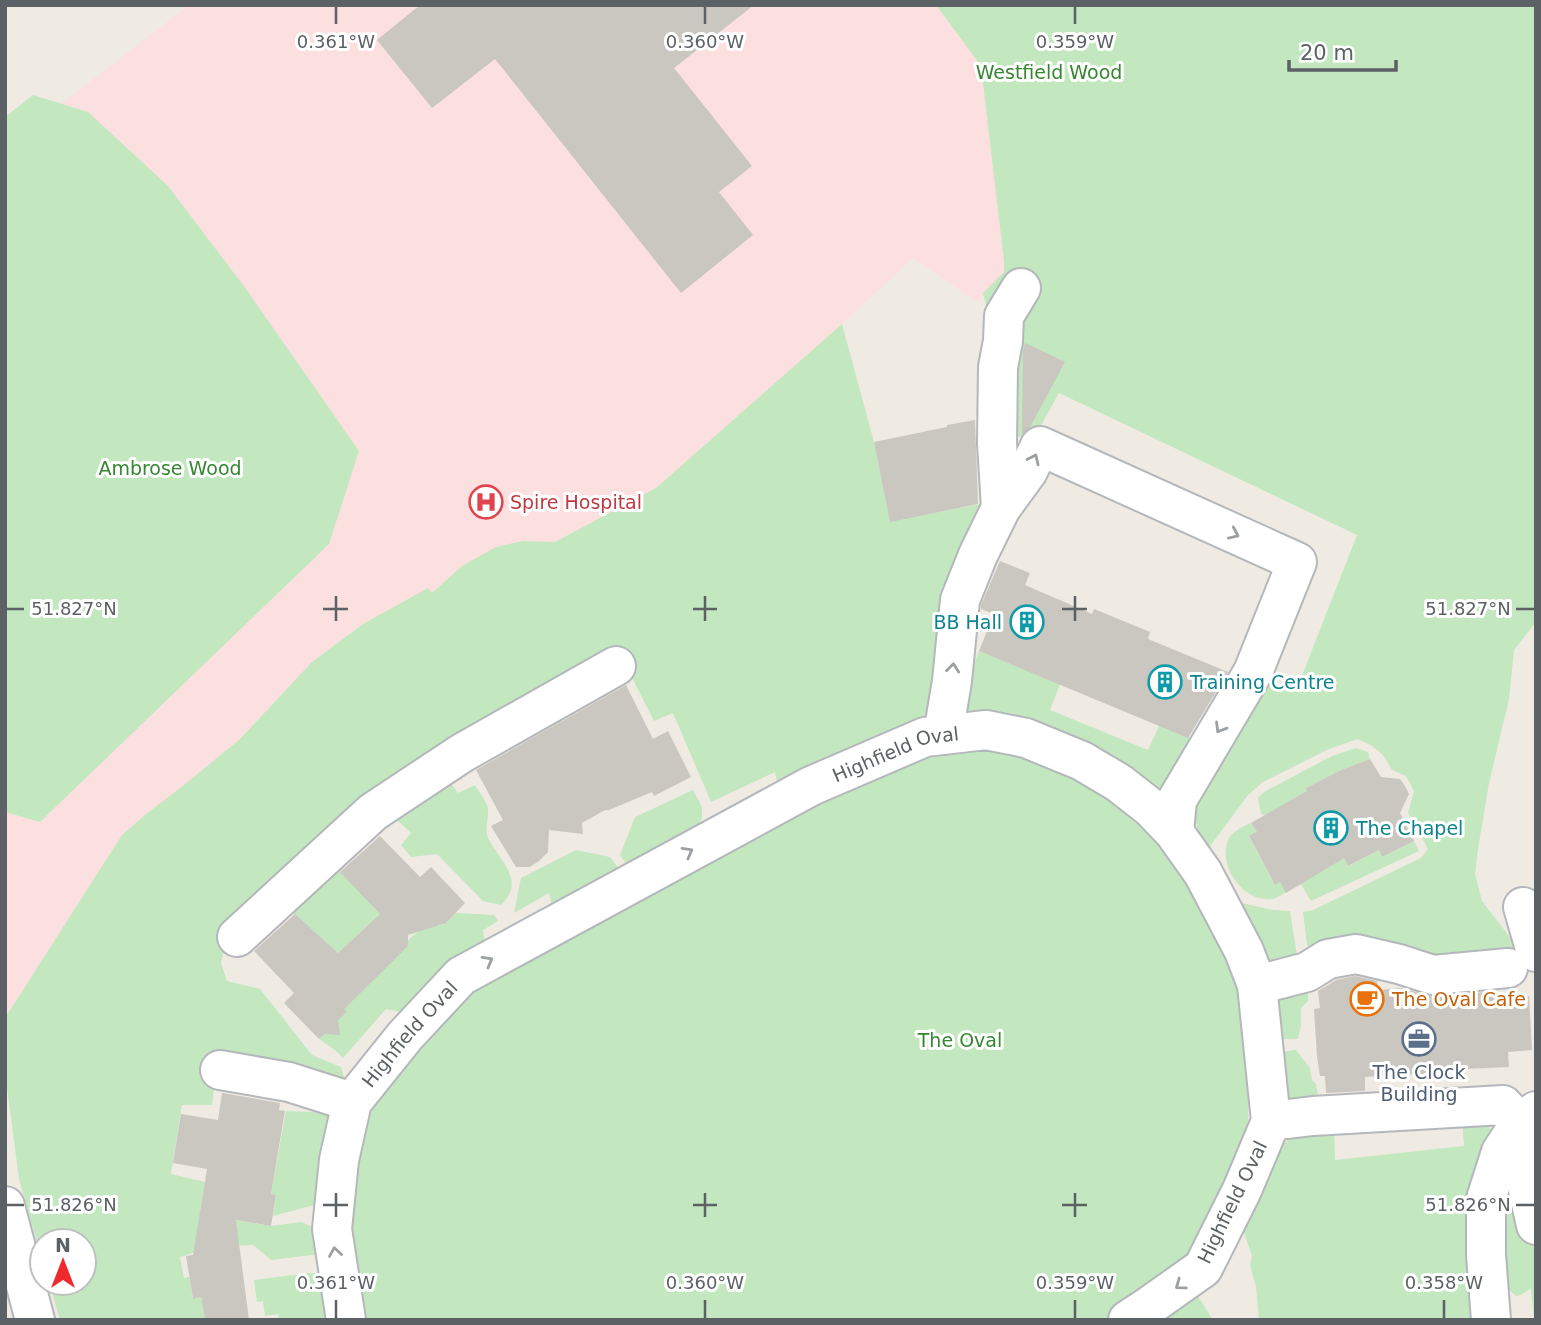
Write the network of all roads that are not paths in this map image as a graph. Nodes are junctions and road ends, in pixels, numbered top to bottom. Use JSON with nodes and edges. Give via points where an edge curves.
{"nodes":[{"id":1,"x":1021,"y":288,"type":"dead end"},
{"id":2,"x":1001,"y":508,"type":"junction"},
{"id":3,"x":616,"y":666,"type":"dead end"},
{"id":4,"x":943,"y":735,"type":"junction"},
{"id":5,"x":1174,"y":832,"type":"junction"},
{"id":6,"x":1524,"y":907,"type":"dead end"},
{"id":7,"x":237,"y":937,"type":"dead end"},
{"id":8,"x":1522,"y":960,"type":"edge"},
{"id":9,"x":1257,"y":985,"type":"junction"},
{"id":10,"x":220,"y":1070,"type":"dead end"},
{"id":11,"x":352,"y":1102,"type":"junction"},
{"id":12,"x":1271,"y":1121,"type":"junction"},
{"id":13,"x":1524,"y":1122,"type":"edge"},
{"id":14,"x":5,"y":1206,"type":"edge"},
{"id":15,"x":1536,"y":1224,"type":"edge"},
{"id":16,"x":34,"y":1320,"type":"edge"},
{"id":17,"x":346,"y":1320,"type":"edge"},
{"id":18,"x":1128,"y":1320,"type":"edge"},
{"id":19,"x":1490,"y":1320,"type":"edge"}],
"edges":[{"from":1,"to":2,"type":"street","via":[[1004,316],[1003,341],[987,367]]},
{"from":4,"to":2,"type":"street","one_way":true,"via":[[960,600]]},
{"from":2,"to":5,"type":"street","one_way":true,"via":[[1040,446],[1297,562],[1253,672],[1177,800]]},
{"from":3,"to":7,"type":"street","via":[[462,753],[373,812]]},
{"from":4,"to":5,"type":"street","name":"Highfield Oval","via":[[986,730],[1026,738],[1082,761],[1119,783]]},
{"from":11,"to":4,"type":"street","name":"Highfield Oval","one_way":true,"via":[[461,976],[811,786],[925,737]]},
{"from":5,"to":9,"type":"street","name":"Highfield Oval","via":[[1203,873]]},
{"from":6,"to":8,"type":"street"},
{"from":8,"to":9,"type":"street","via":[[1433,975],[1356,954],[1328,959],[1307,972]]},
{"from":9,"to":12,"type":"street","name":"Highfield Oval"},
{"from":10,"to":11,"type":"street","via":[[289,1082]]},
{"from":17,"to":11,"type":"street","name":"Highfield Oval","one_way":true,"via":[[331,1229],[338,1160]]},
{"from":12,"to":13,"type":"street","via":[[1503,1105]]},
{"from":12,"to":18,"type":"street","name":"Highfield Oval","one_way":true,"via":[[1203,1268]]},
{"from":13,"to":15,"type":"street"},
{"from":13,"to":19,"type":"street","via":[[1501,1153],[1486,1199]]},
{"from":14,"to":16,"type":"street"}]}
